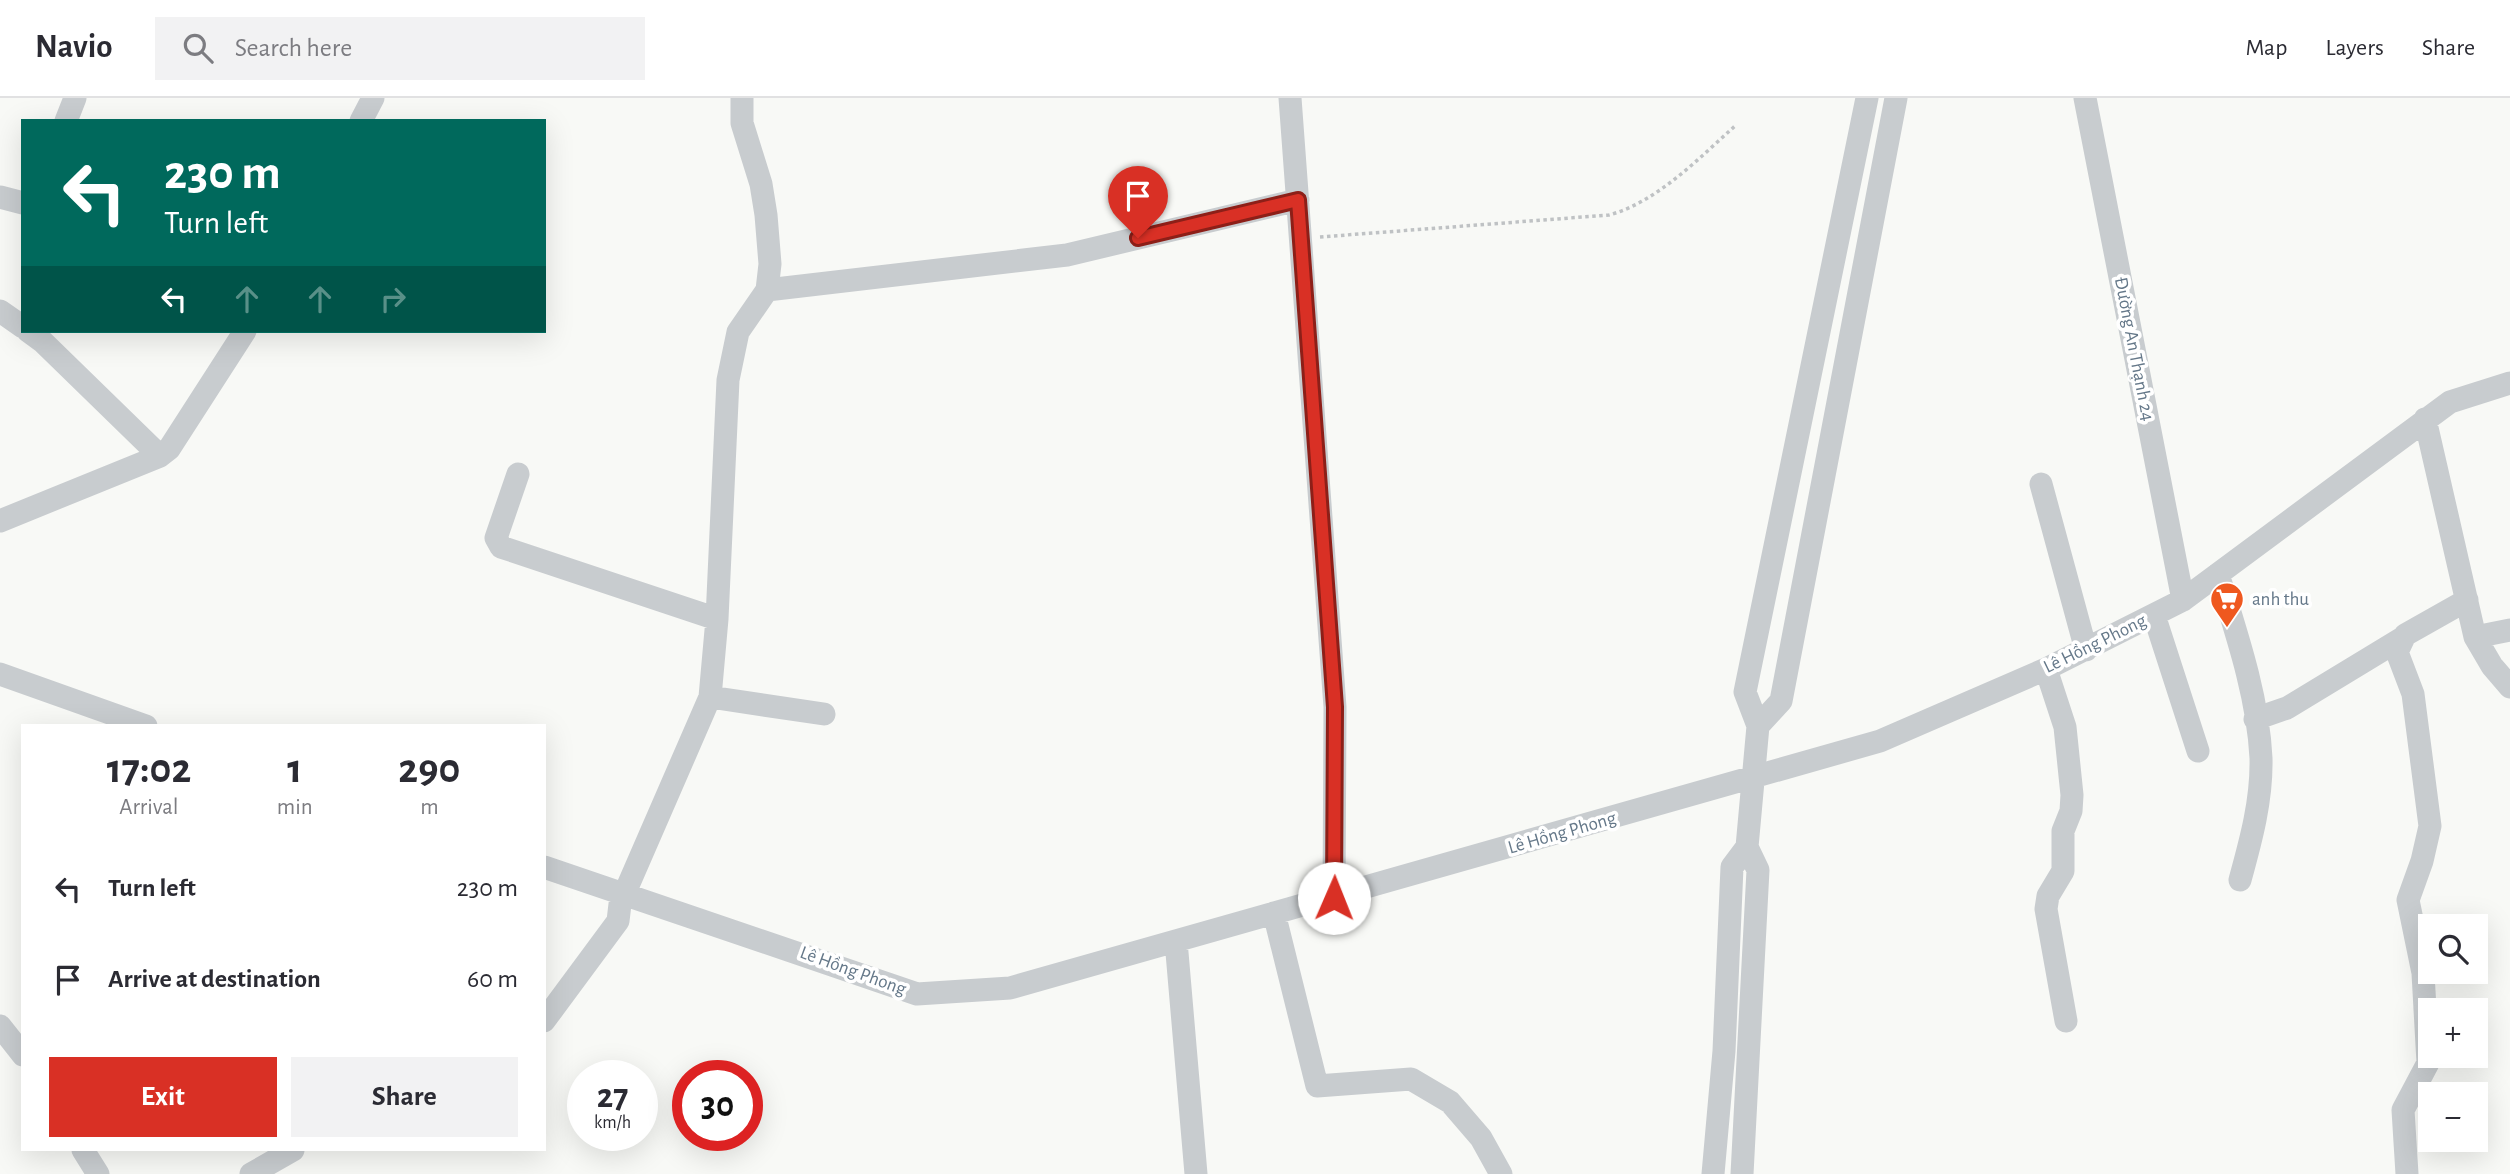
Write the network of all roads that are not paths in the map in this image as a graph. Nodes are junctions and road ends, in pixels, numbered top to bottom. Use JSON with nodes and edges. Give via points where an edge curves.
{"nodes":[{"id":1,"x":75,"y":98,"type":"edge"},
{"id":2,"x":373,"y":98,"type":"edge"},
{"id":3,"x":742,"y":98,"type":"edge"},
{"id":4,"x":1290,"y":98,"type":"edge"},
{"id":5,"x":1867,"y":98,"type":"edge"},
{"id":6,"x":1895,"y":98,"type":"edge"},
{"id":7,"x":2085,"y":98,"type":"edge"},
{"id":8,"x":67,"y":119,"type":"edge"},
{"id":9,"x":362,"y":119,"type":"edge"},
{"id":10,"x":0,"y":197,"type":"edge"},
{"id":11,"x":1298,"y":200,"type":"junction"},
{"id":12,"x":21,"y":202,"type":"edge"},
{"id":13,"x":766,"y":290,"type":"junction"},
{"id":14,"x":0,"y":311,"type":"edge"},
{"id":15,"x":21,"y":326,"type":"edge"},
{"id":16,"x":31,"y":333,"type":"edge"},
{"id":17,"x":244,"y":333,"type":"edge"},
{"id":18,"x":1813,"y":363,"type":"junction"},
{"id":19,"x":1845,"y":367,"type":"junction"},
{"id":20,"x":2510,"y":383,"type":"edge"},
{"id":21,"x":2425,"y":419,"type":"junction"},
{"id":22,"x":160,"y":456,"type":"junction"},
{"id":23,"x":518,"y":474,"type":"dead end"},
{"id":24,"x":2041,"y":485,"type":"dead end"},
{"id":25,"x":0,"y":521,"type":"edge"},
{"id":26,"x":2218,"y":574,"type":"junction"},
{"id":27,"x":2183,"y":600,"type":"junction"},
{"id":28,"x":2467,"y":600,"type":"junction"},
{"id":29,"x":2154,"y":615,"type":"junction"},
{"id":30,"x":717,"y":619,"type":"junction"},
{"id":31,"x":2510,"y":630,"type":"edge"},
{"id":32,"x":2404,"y":637,"type":"junction"},
{"id":33,"x":2475,"y":637,"type":"junction"},
{"id":34,"x":2086,"y":650,"type":"junction"},
{"id":35,"x":2046,"y":669,"type":"junction"},
{"id":36,"x":0,"y":674,"type":"edge"},
{"id":37,"x":2510,"y":687,"type":"edge"},
{"id":38,"x":710,"y":697,"type":"junction"},
{"id":39,"x":824,"y":714,"type":"dead end"},
{"id":40,"x":2255,"y":719,"type":"junction"},
{"id":41,"x":140,"y":724,"type":"edge"},
{"id":42,"x":1758,"y":726,"type":"junction"},
{"id":43,"x":2197,"y":751,"type":"dead end"},
{"id":44,"x":1751,"y":780,"type":"junction"},
{"id":45,"x":1747,"y":847,"type":"junction"},
{"id":46,"x":546,"y":868,"type":"edge"},
{"id":47,"x":2240,"y":880,"type":"dead end"},
{"id":48,"x":626,"y":894,"type":"junction"},
{"id":49,"x":1334,"y":898,"type":"junction"},
{"id":50,"x":1274,"y":913,"type":"junction"},
{"id":51,"x":1176,"y":941,"type":"junction"},
{"id":52,"x":546,"y":1018,"type":"edge"},
{"id":53,"x":2066,"y":1021,"type":"dead end"},
{"id":54,"x":0,"y":1026,"type":"edge"},
{"id":55,"x":21,"y":1052,"type":"edge"},
{"id":56,"x":84,"y":1151,"type":"edge"},
{"id":57,"x":291,"y":1151,"type":"edge"},
{"id":58,"x":98,"y":1174,"type":"edge"},
{"id":59,"x":251,"y":1174,"type":"edge"},
{"id":60,"x":1196,"y":1174,"type":"edge"},
{"id":61,"x":1501,"y":1174,"type":"edge"},
{"id":62,"x":1713,"y":1174,"type":"edge"},
{"id":63,"x":1742,"y":1174,"type":"edge"},
{"id":64,"x":2407,"y":1174,"type":"edge"}],
"edges":[{"from":1,"to":8,"type":"street"},
{"from":2,"to":9,"type":"street"},
{"from":3,"to":13,"type":"street","via":[[742,123],[766,215],[770,264]]},
{"from":4,"to":11,"type":"street"},
{"from":5,"to":18,"type":"street"},
{"from":6,"to":19,"type":"street"},
{"from":7,"to":27,"type":"street","name":"Đường An Thạnh 24"},
{"from":10,"to":12,"type":"street"},
{"from":11,"to":13,"type":"street","via":[[1067,255]]},
{"from":11,"to":49,"type":"street","via":[[1335,707]]},
{"from":13,"to":30,"type":"street","via":[[738,332],[727,380]]},
{"from":14,"to":15,"type":"street"},
{"from":16,"to":22,"type":"street"},
{"from":17,"to":22,"type":"street","via":[[169,449]]},
{"from":18,"to":19,"type":"street"},
{"from":18,"to":42,"type":"street","via":[[1745,692]]},
{"from":19,"to":42,"type":"street","via":[[1781,701]]},
{"from":20,"to":21,"type":"street","name":"Lê Hồng Phong","via":[[2450,402]]},
{"from":21,"to":26,"type":"street","name":"Lê Hồng Phong"},
{"from":21,"to":28,"type":"street"},
{"from":22,"to":25,"type":"street"},
{"from":23,"to":30,"type":"street","via":[[496,538],[501,547]]},
{"from":24,"to":34,"type":"street"},
{"from":26,"to":27,"type":"street","name":"Lê Hồng Phong"},
{"from":26,"to":40,"type":"street"},
{"from":27,"to":29,"type":"street","name":"Lê Hồng Phong"},
{"from":28,"to":32,"type":"street"},
{"from":28,"to":33,"type":"street"},
{"from":29,"to":34,"type":"street","name":"Lê Hồng Phong"},
{"from":29,"to":43,"type":"street"},
{"from":30,"to":38,"type":"street"},
{"from":31,"to":33,"type":"street"},
{"from":32,"to":40,"type":"street","via":[[2287,708]]},
{"from":32,"to":64,"type":"street","via":[[2397,652],[2413,694],[2430,826],[2407,900],[2423,973],[2428,1063],[2403,1110]]},
{"from":33,"to":37,"type":"street"},
{"from":34,"to":35,"type":"street","name":"Lê Hồng Phong"},
{"from":35,"to":44,"type":"street","name":"Lê Hồng Phong","via":[[1880,741]]},
{"from":35,"to":53,"type":"street","via":[[2066,727],[2072,795],[2063,831],[2063,871],[2046,909]]},
{"from":36,"to":41,"type":"street"},
{"from":38,"to":39,"type":"street"},
{"from":38,"to":48,"type":"street"},
{"from":40,"to":47,"type":"street","via":[[2261,758],[2255,825]]},
{"from":42,"to":44,"type":"street"},
{"from":44,"to":45,"type":"street"},
{"from":44,"to":49,"type":"street","name":"Lê Hồng Phong"},
{"from":45,"to":62,"type":"street","via":[[1732,867]]},
{"from":45,"to":63,"type":"street","via":[[1758,870]]},
{"from":46,"to":48,"type":"street","name":"Lê Hồng Phong"},
{"from":48,"to":51,"type":"street","name":"Lê Hồng Phong","via":[[917,994],[1010,988]]},
{"from":48,"to":52,"type":"street","via":[[618,921]]},
{"from":49,"to":50,"type":"street","name":"Lê Hồng Phong"},
{"from":50,"to":51,"type":"street","name":"Lê Hồng Phong"},
{"from":50,"to":61,"type":"street","via":[[1317,1086],[1411,1079],[1450,1102],[1481,1138]]},
{"from":51,"to":60,"type":"street"},
{"from":54,"to":55,"type":"street"},
{"from":56,"to":58,"type":"street"},
{"from":57,"to":59,"type":"street"}]}
